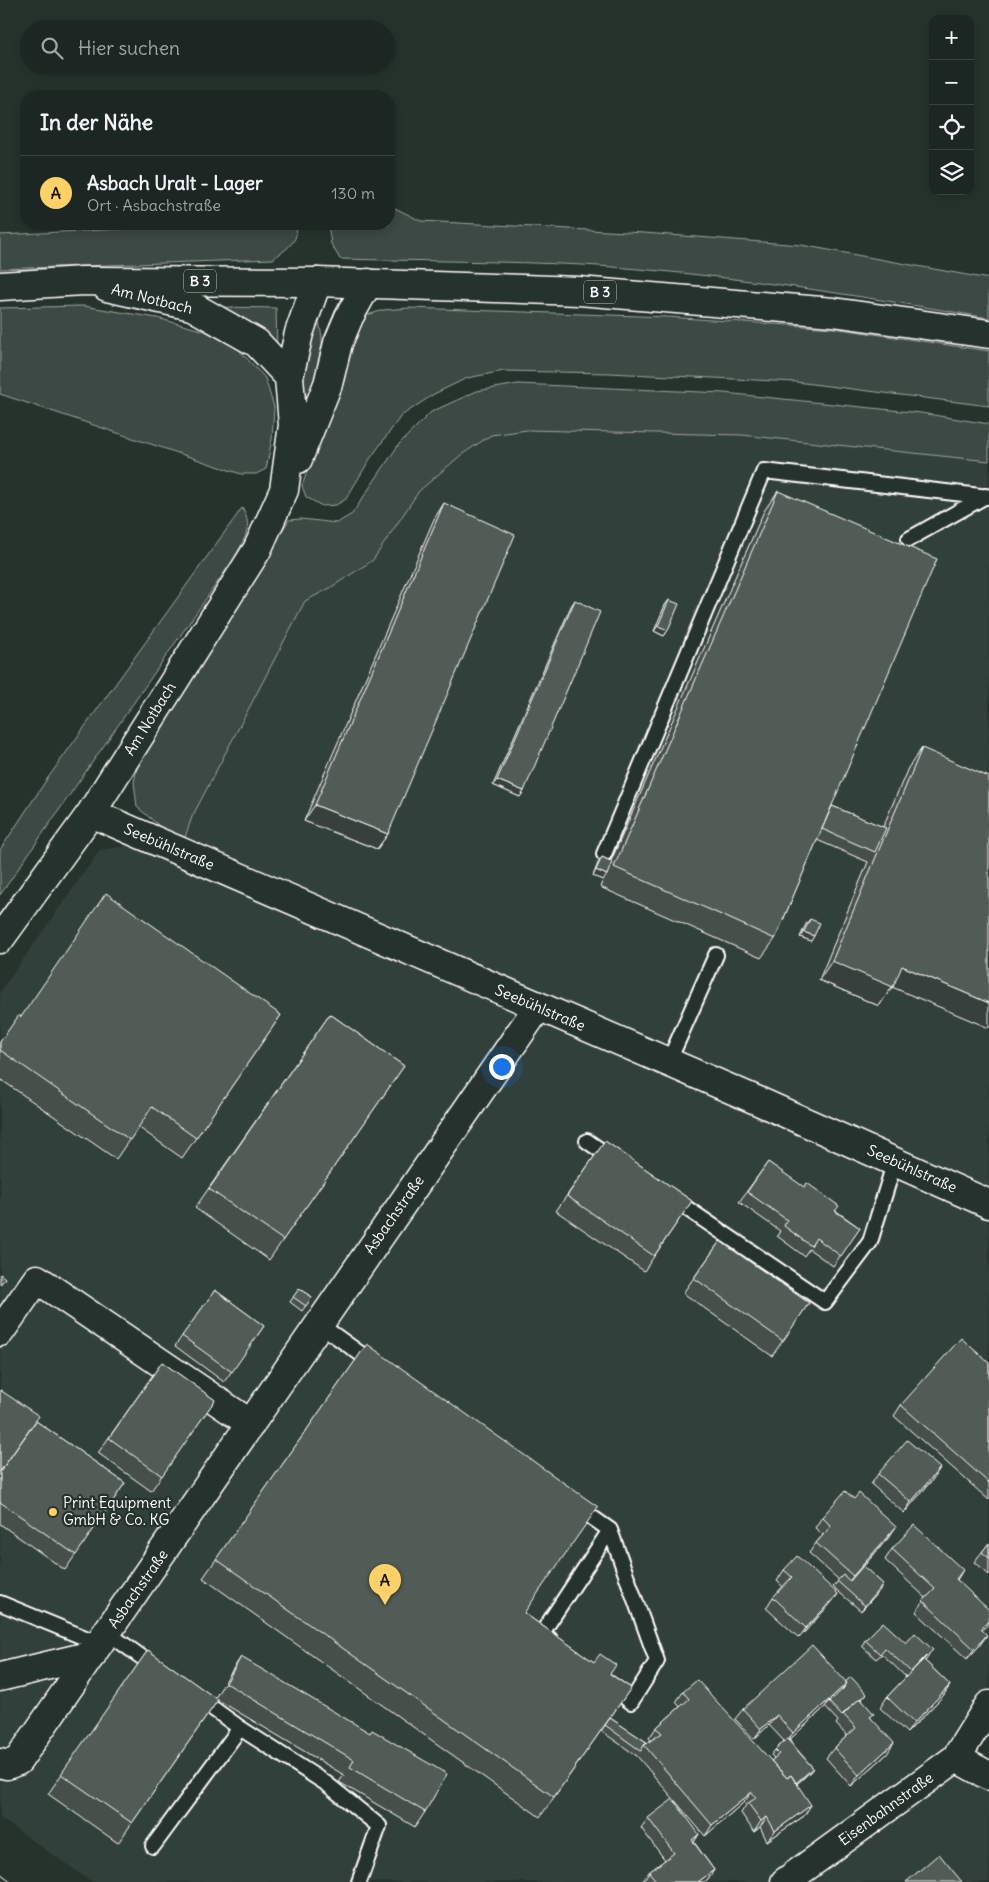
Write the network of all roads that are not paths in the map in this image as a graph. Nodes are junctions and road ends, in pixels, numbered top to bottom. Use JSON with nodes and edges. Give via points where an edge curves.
{"nodes":[{"id":1,"x":83,"y":281,"type":"junction"},
{"id":2,"x":317,"y":282,"type":"junction"},
{"id":3,"x":368,"y":283,"type":"junction"},
{"id":4,"x":0,"y":286,"type":"edge"},
{"id":5,"x":989,"y":334,"type":"edge"},
{"id":6,"x":289,"y":377,"type":"junction"},
{"id":7,"x":284,"y":490,"type":"junction"},
{"id":8,"x":988,"y":496,"type":"edge"},
{"id":9,"x":909,"y":539,"type":"dead end"},
{"id":10,"x":90,"y":813,"type":"junction"},
{"id":11,"x":604,"y":854,"type":"dead end"},
{"id":12,"x":0,"y":939,"type":"edge"},
{"id":13,"x":716,"y":955,"type":"dead end"},
{"id":14,"x":538,"y":1007,"type":"junction"},
{"id":15,"x":668,"y":1063,"type":"junction"},
{"id":16,"x":587,"y":1141,"type":"dead end"},
{"id":17,"x":895,"y":1161,"type":"junction"},
{"id":18,"x":628,"y":1168,"type":"edge"},
{"id":19,"x":661,"y":1191,"type":"edge"},
{"id":20,"x":987,"y":1198,"type":"edge"},
{"id":21,"x":319,"y":1324,"type":"junction"},
{"id":22,"x":0,"y":1332,"type":"edge"},
{"id":23,"x":385,"y":1371,"type":"edge"},
{"id":24,"x":251,"y":1424,"type":"junction"},
{"id":25,"x":562,"y":1496,"type":"edge"},
{"id":26,"x":610,"y":1530,"type":"junction"},
{"id":27,"x":0,"y":1603,"type":"edge"},
{"id":28,"x":100,"y":1644,"type":"junction"},
{"id":29,"x":564,"y":1650,"type":"edge"},
{"id":30,"x":0,"y":1677,"type":"edge"},
{"id":31,"x":170,"y":1678,"type":"edge"},
{"id":32,"x":601,"y":1679,"type":"edge"},
{"id":33,"x":186,"y":1689,"type":"edge"},
{"id":34,"x":989,"y":1704,"type":"edge"},
{"id":35,"x":240,"y":1728,"type":"junction"},
{"id":36,"x":956,"y":1758,"type":"junction"},
{"id":37,"x":0,"y":1762,"type":"edge"},
{"id":38,"x":989,"y":1776,"type":"edge"},
{"id":39,"x":153,"y":1846,"type":"dead end"},
{"id":40,"x":359,"y":1882,"type":"edge"},
{"id":41,"x":785,"y":1882,"type":"edge"}],
"edges":[{"from":1,"to":2,"type":"street","number":"B 3"},
{"from":1,"to":4,"type":"street","number":"B 3"},
{"from":1,"to":6,"type":"street","name":"Am Notbach","via":[[192,306],[257,343]]},
{"from":2,"to":3,"type":"street","number":"B 3"},
{"from":2,"to":6,"type":"street","name":"Am Notbach","via":[[299,333]]},
{"from":3,"to":5,"type":"street","number":"B 3","via":[[589,291],[832,312]]},
{"from":3,"to":7,"type":"street","name":"Am Notbach","via":[[338,343],[328,384]]},
{"from":6,"to":7,"type":"street","name":"Am Notbach","via":[[293,424]]},
{"from":7,"to":10,"type":"street","name":"Am Notbach","via":[[257,550]]},
{"from":8,"to":9,"type":"lane"},
{"from":8,"to":11,"type":"lane","via":[[764,471]]},
{"from":10,"to":12,"type":"street","name":"Am Notbach"},
{"from":10,"to":14,"type":"street","name":"Seebühlstraße"},
{"from":13,"to":15,"type":"lane"},
{"from":14,"to":15,"type":"street","name":"Seebühlstraße"},
{"from":14,"to":21,"type":"street","name":"Asbachstraße"},
{"from":15,"to":17,"type":"street","name":"Seebühlstraße"},
{"from":16,"to":18,"type":"lane"},
{"from":17,"to":19,"type":"lane","via":[[870,1242],[825,1302]]},
{"from":17,"to":20,"type":"street","name":"Seebühlstraße"},
{"from":21,"to":23,"type":"lane"},
{"from":21,"to":24,"type":"street","name":"Asbachstraße"},
{"from":22,"to":24,"type":"street","via":[[37,1279]]},
{"from":24,"to":28,"type":"street","name":"Asbachstraße"},
{"from":25,"to":26,"type":"lane"},
{"from":26,"to":29,"type":"lane","via":[[542,1632]]},
{"from":26,"to":32,"type":"lane","via":[[657,1662],[631,1702]]},
{"from":27,"to":28,"type":"lane"},
{"from":28,"to":30,"type":"street"},
{"from":28,"to":31,"type":"lane"},
{"from":28,"to":37,"type":"street","name":"Asbachstraße","via":[[18,1761],[7,1765]]},
{"from":33,"to":35,"type":"lane"},
{"from":34,"to":36,"type":"street"},
{"from":35,"to":39,"type":"lane"},
{"from":35,"to":40,"type":"lane","via":[[327,1784],[379,1826]]},
{"from":36,"to":38,"type":"street"},
{"from":36,"to":41,"type":"street","name":"Eisenbahnstraße"}]}
